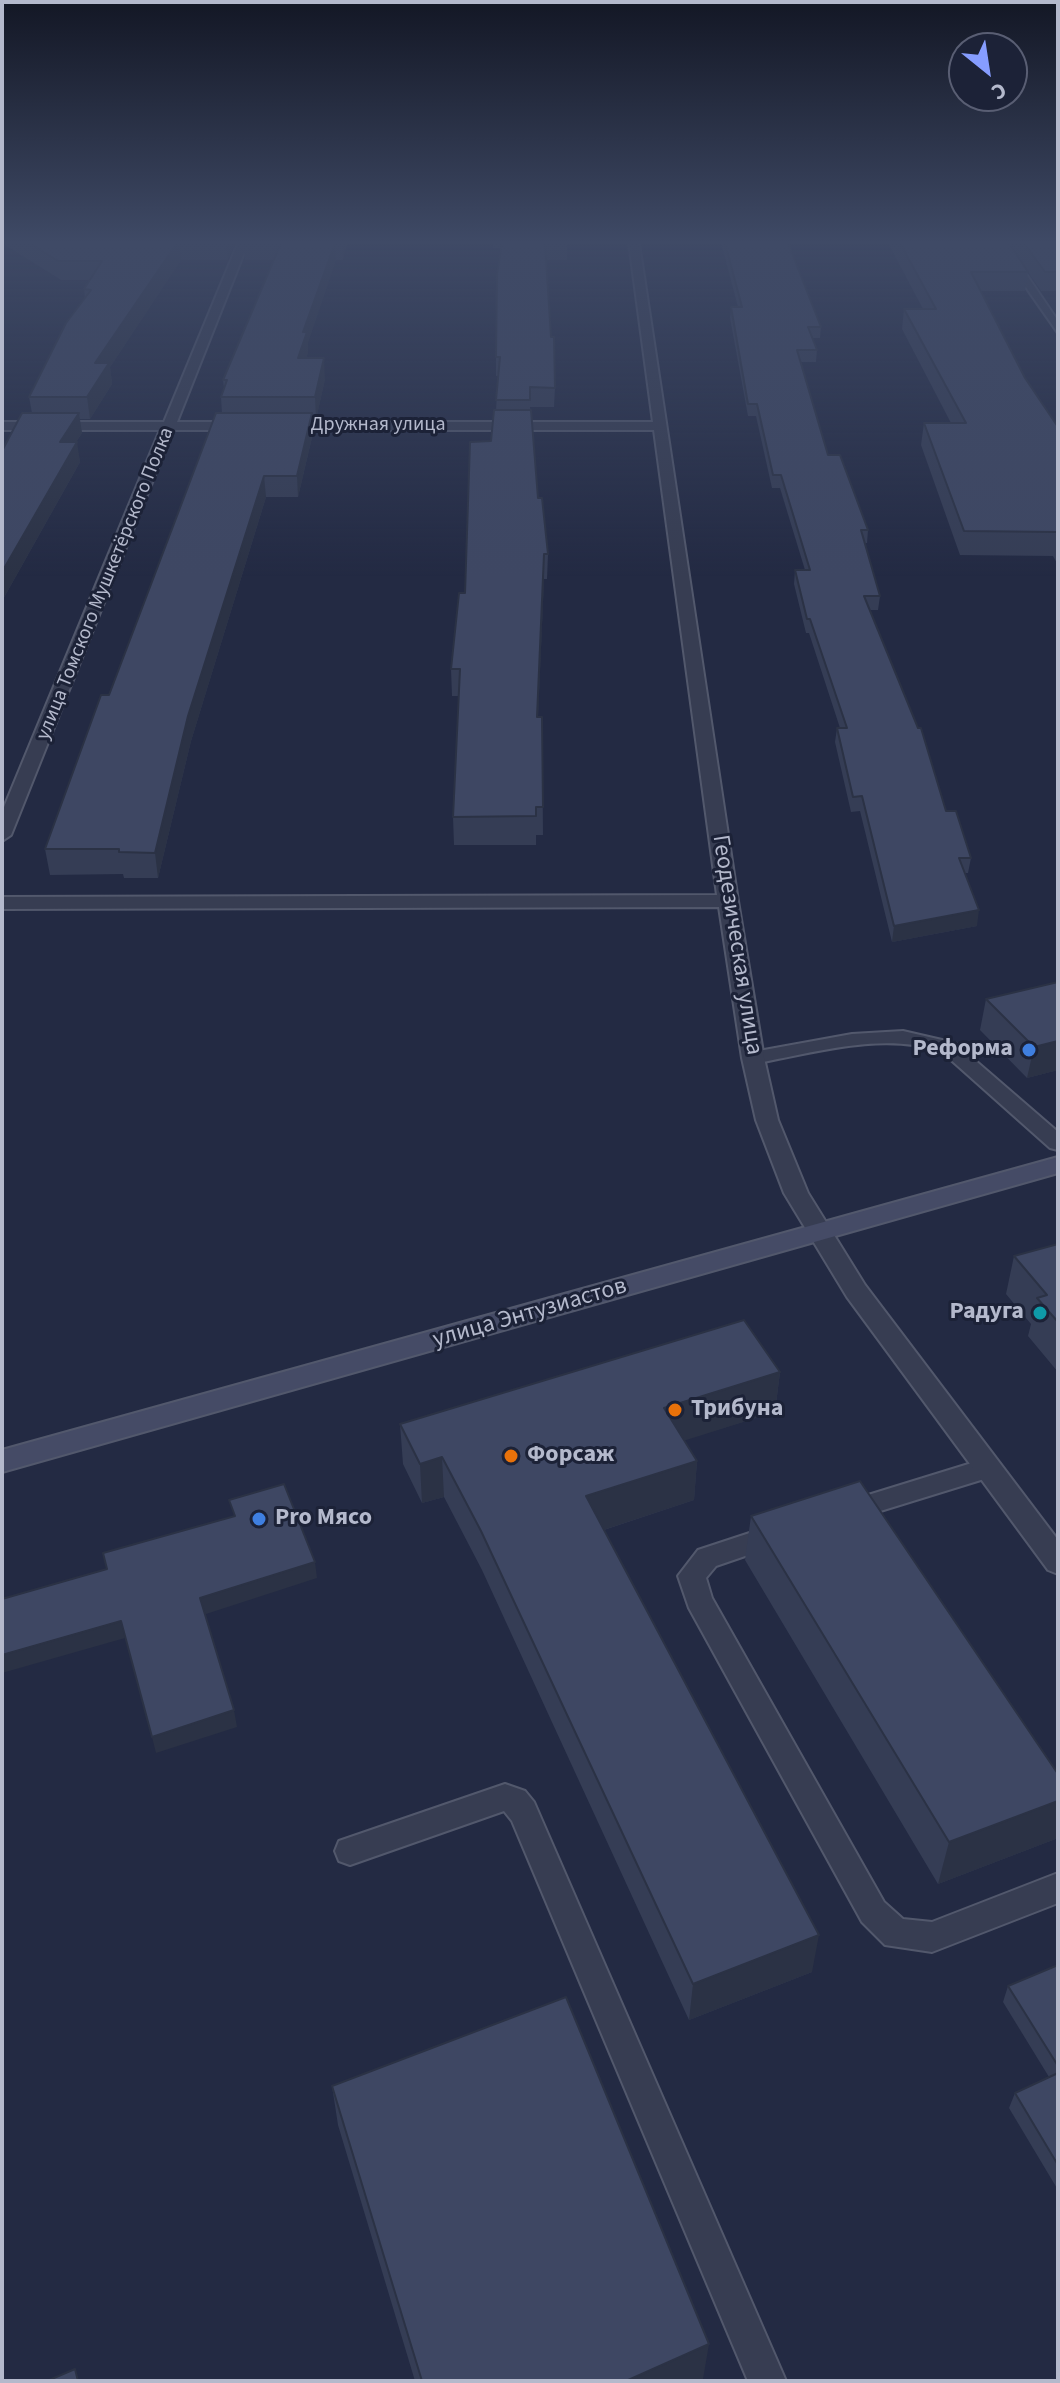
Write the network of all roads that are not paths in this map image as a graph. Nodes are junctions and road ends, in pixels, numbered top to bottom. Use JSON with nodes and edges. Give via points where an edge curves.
{"nodes":[{"id":1,"x":199,"y":354,"type":"edge"},
{"id":2,"x":648,"y":354,"type":"edge"},
{"id":3,"x":2,"y":426,"type":"edge"},
{"id":4,"x":171,"y":426,"type":"junction"},
{"id":5,"x":657,"y":426,"type":"junction"},
{"id":6,"x":2,"y":835,"type":"edge"},
{"id":7,"x":728,"y":901,"type":"junction"},
{"id":8,"x":2,"y":903,"type":"edge"},
{"id":9,"x":753,"y":1058,"type":"junction"},
{"id":10,"x":1058,"y":1143,"type":"edge"},
{"id":11,"x":1058,"y":1165,"type":"edge"},
{"id":12,"x":820,"y":1234,"type":"junction"},
{"id":13,"x":2,"y":1461,"type":"edge"},
{"id":14,"x":988,"y":1468,"type":"junction"},
{"id":15,"x":828,"y":1518,"type":"edge"},
{"id":16,"x":798,"y":1528,"type":"edge"},
{"id":17,"x":1058,"y":1562,"type":"edge"},
{"id":18,"x":350,"y":1851,"type":"dead end"},
{"id":19,"x":1058,"y":1888,"type":"edge"},
{"id":20,"x":767,"y":2381,"type":"edge"}],
"edges":[{"from":1,"to":4,"type":"street","name":"улица Томского Мушкетёрского Полка"},
{"from":2,"to":5,"type":"street","name":"Геодезическая улица"},
{"from":3,"to":4,"type":"street","name":"Дружная улица"},
{"from":4,"to":5,"type":"street","name":"Дружная улица"},
{"from":4,"to":6,"type":"street","name":"улица Томского Мушкетёрского Полка"},
{"from":5,"to":7,"type":"street","name":"Геодезическая улица"},
{"from":7,"to":8,"type":"street"},
{"from":7,"to":9,"type":"street","name":"Геодезическая улица"},
{"from":9,"to":10,"type":"lane","via":[[883,1038],[928,1038],[948,1047]]},
{"from":9,"to":12,"type":"street","name":"Геодезическая улица","via":[[781,1162]]},
{"from":11,"to":12,"type":"street","name":"улица Энтузиастов"},
{"from":12,"to":13,"type":"street","name":"улица Энтузиастов"},
{"from":12,"to":14,"type":"street","name":"Геодезическая улица"},
{"from":14,"to":15,"type":"lane"},
{"from":14,"to":17,"type":"street","name":"Геодезическая улица"},
{"from":16,"to":19,"type":"lane","via":[[707,1558],[692,1576],[699,1600],[873,1912],[896,1934],[932,1937]]},
{"from":18,"to":20,"type":"lane","via":[[505,1797],[523,1812]]}]}
